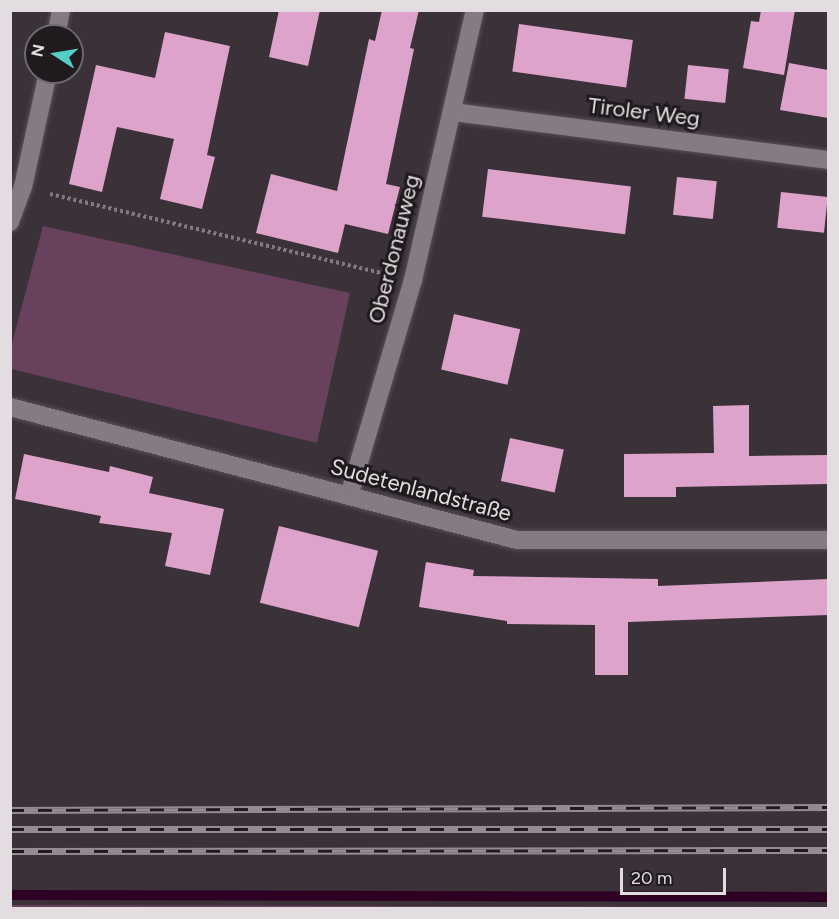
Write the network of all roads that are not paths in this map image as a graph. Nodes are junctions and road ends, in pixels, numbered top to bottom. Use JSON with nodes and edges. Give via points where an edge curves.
{"nodes":[{"id":1,"x":475,"y":10,"type":"edge"},
{"id":2,"x":45,"y":84,"type":"edge"},
{"id":3,"x":453,"y":112,"type":"junction"},
{"id":4,"x":828,"y":160,"type":"edge"},
{"id":5,"x":10,"y":222,"type":"edge"},
{"id":6,"x":10,"y":407,"type":"edge"},
{"id":7,"x":349,"y":496,"type":"junction"},
{"id":8,"x":828,"y":540,"type":"edge"}],
"edges":[{"from":1,"to":3,"type":"street","name":"Oberdonauweg"},
{"from":2,"to":5,"type":"street","via":[[23,187]]},
{"from":3,"to":4,"type":"street","name":"Tiroler Weg"},
{"from":3,"to":7,"type":"street","name":"Oberdonauweg","via":[[413,280]]},
{"from":6,"to":7,"type":"street","name":"Sudetenlandstraße"},
{"from":7,"to":8,"type":"street","name":"Sudetenlandstraße","via":[[517,540]]}]}
